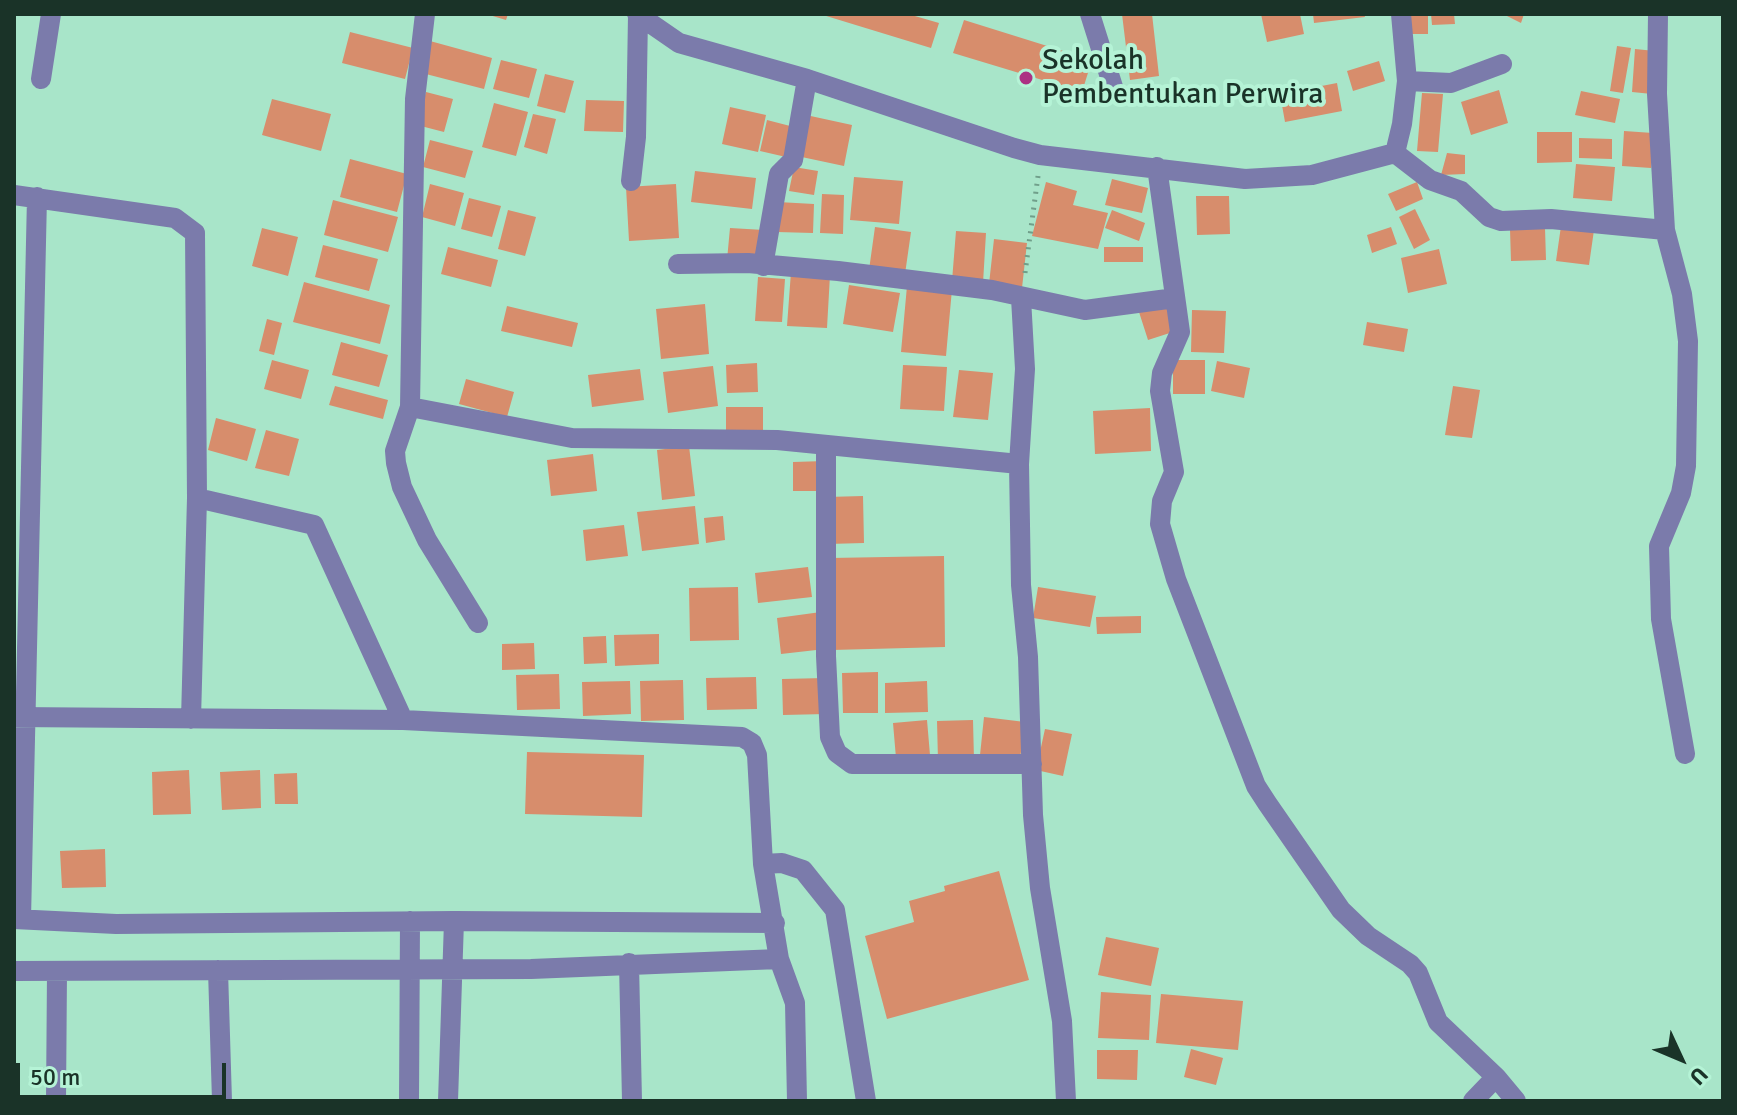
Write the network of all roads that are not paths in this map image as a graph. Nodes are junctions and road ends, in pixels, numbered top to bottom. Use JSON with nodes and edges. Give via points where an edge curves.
{"nodes":[{"id":1,"x":51,"y":14,"type":"edge"},
{"id":2,"x":425,"y":14,"type":"edge"},
{"id":3,"x":1090,"y":14,"type":"edge"},
{"id":4,"x":1401,"y":14,"type":"edge"},
{"id":5,"x":1658,"y":14,"type":"edge"},
{"id":6,"x":637,"y":15,"type":"edge"},
{"id":7,"x":1502,"y":64,"type":"dead end"},
{"id":8,"x":41,"y":79,"type":"dead end"},
{"id":9,"x":807,"y":79,"type":"junction"},
{"id":10,"x":1407,"y":81,"type":"junction"},
{"id":11,"x":1114,"y":90,"type":"dead end"},
{"id":12,"x":1395,"y":153,"type":"junction"},
{"id":13,"x":1157,"y":167,"type":"junction"},
{"id":14,"x":631,"y":181,"type":"dead end"},
{"id":15,"x":14,"y":195,"type":"edge"},
{"id":16,"x":37,"y":197,"type":"junction"},
{"id":17,"x":1665,"y":230,"type":"junction"},
{"id":18,"x":678,"y":264,"type":"dead end"},
{"id":19,"x":763,"y":266,"type":"junction"},
{"id":20,"x":1021,"y":298,"type":"junction"},
{"id":21,"x":1175,"y":298,"type":"junction"},
{"id":22,"x":410,"y":407,"type":"junction"},
{"id":23,"x":826,"y":445,"type":"junction"},
{"id":24,"x":1019,"y":464,"type":"junction"},
{"id":25,"x":197,"y":498,"type":"junction"},
{"id":26,"x":478,"y":623,"type":"dead end"},
{"id":27,"x":19,"y":717,"type":"edge"},
{"id":28,"x":191,"y":719,"type":"junction"},
{"id":29,"x":403,"y":720,"type":"junction"},
{"id":30,"x":1685,"y":754,"type":"dead end"},
{"id":31,"x":1032,"y":764,"type":"junction"},
{"id":32,"x":763,"y":864,"type":"junction"},
{"id":33,"x":18,"y":919,"type":"edge"},
{"id":34,"x":410,"y":921,"type":"junction"},
{"id":35,"x":454,"y":921,"type":"junction"},
{"id":36,"x":775,"y":923,"type":"junction"},
{"id":37,"x":779,"y":959,"type":"junction"},
{"id":38,"x":629,"y":963,"type":"junction"},
{"id":39,"x":452,"y":969,"type":"junction"},
{"id":40,"x":218,"y":970,"type":"junction"},
{"id":41,"x":412,"y":970,"type":"junction"},
{"id":42,"x":14,"y":971,"type":"edge"},
{"id":43,"x":57,"y":972,"type":"junction"},
{"id":44,"x":1496,"y":1077,"type":"junction"},
{"id":45,"x":56,"y":1101,"type":"edge"},
{"id":46,"x":222,"y":1101,"type":"edge"},
{"id":47,"x":409,"y":1101,"type":"edge"},
{"id":48,"x":448,"y":1101,"type":"edge"},
{"id":49,"x":632,"y":1101,"type":"edge"},
{"id":50,"x":797,"y":1101,"type":"edge"},
{"id":51,"x":866,"y":1101,"type":"edge"},
{"id":52,"x":1066,"y":1101,"type":"edge"},
{"id":53,"x":1473,"y":1101,"type":"edge"},
{"id":54,"x":1516,"y":1101,"type":"edge"}],
"edges":[{"from":1,"to":8,"type":"street"},
{"from":2,"to":22,"type":"street","via":[[415,99]]},
{"from":3,"to":11,"type":"street"},
{"from":4,"to":10,"type":"street"},
{"from":5,"to":17,"type":"street"},
{"from":6,"to":9,"type":"street","via":[[679,43]]},
{"from":6,"to":14,"type":"street"},
{"from":7,"to":10,"type":"street","via":[[1451,83]]},
{"from":9,"to":13,"type":"street","via":[[1040,155]]},
{"from":9,"to":19,"type":"street","via":[[793,160],[779,174]]},
{"from":10,"to":12,"type":"street"},
{"from":12,"to":13,"type":"street","via":[[1312,175],[1245,179]]},
{"from":12,"to":17,"type":"street","via":[[1501,221],[1551,219]]},
{"from":13,"to":21,"type":"street"},
{"from":15,"to":16,"type":"street"},
{"from":16,"to":25,"type":"street","via":[[175,218],[195,233]]},
{"from":16,"to":27,"type":"street"},
{"from":17,"to":30,"type":"street","via":[[1688,341],[1686,466],[1659,546],[1661,619]]},
{"from":18,"to":19,"type":"street"},
{"from":19,"to":20,"type":"street","via":[[992,290]]},
{"from":20,"to":21,"type":"street","via":[[1085,310]]},
{"from":20,"to":24,"type":"street","via":[[1025,369]]},
{"from":21,"to":44,"type":"street","via":[[1180,332],[1160,381],[1174,472],[1162,501],[1161,535],[1256,786],[1341,910],[1410,964],[1438,1022]]},
{"from":22,"to":23,"type":"street","via":[[572,438]]},
{"from":22,"to":26,"type":"street","via":[[395,451],[402,487],[427,540]]},
{"from":23,"to":24,"type":"street"},
{"from":23,"to":31,"type":"street","via":[[826,656],[830,737],[837,753],[852,764]]},
{"from":24,"to":31,"type":"street"},
{"from":25,"to":28,"type":"street"},
{"from":25,"to":29,"type":"street","via":[[314,525]]},
{"from":27,"to":28,"type":"street"},
{"from":27,"to":33,"type":"street"},
{"from":28,"to":29,"type":"street"},
{"from":29,"to":32,"type":"street","via":[[742,737],[757,755]]},
{"from":31,"to":52,"type":"street","via":[[1040,888],[1062,1021]]},
{"from":32,"to":36,"type":"street"},
{"from":32,"to":51,"type":"street","via":[[803,870],[835,910]]},
{"from":33,"to":34,"type":"street","via":[[116,924]]},
{"from":34,"to":35,"type":"street"},
{"from":34,"to":41,"type":"street"},
{"from":35,"to":36,"type":"street"},
{"from":35,"to":39,"type":"street"},
{"from":36,"to":37,"type":"street"},
{"from":37,"to":38,"type":"street"},
{"from":37,"to":50,"type":"street","via":[[795,1003]]},
{"from":38,"to":39,"type":"street"},
{"from":38,"to":49,"type":"street"},
{"from":39,"to":41,"type":"street"},
{"from":39,"to":48,"type":"street"},
{"from":40,"to":41,"type":"street"},
{"from":40,"to":43,"type":"street"},
{"from":40,"to":46,"type":"street"},
{"from":41,"to":47,"type":"street"},
{"from":42,"to":43,"type":"street"},
{"from":43,"to":45,"type":"street"},
{"from":44,"to":53,"type":"street"},
{"from":44,"to":54,"type":"street"}]}
